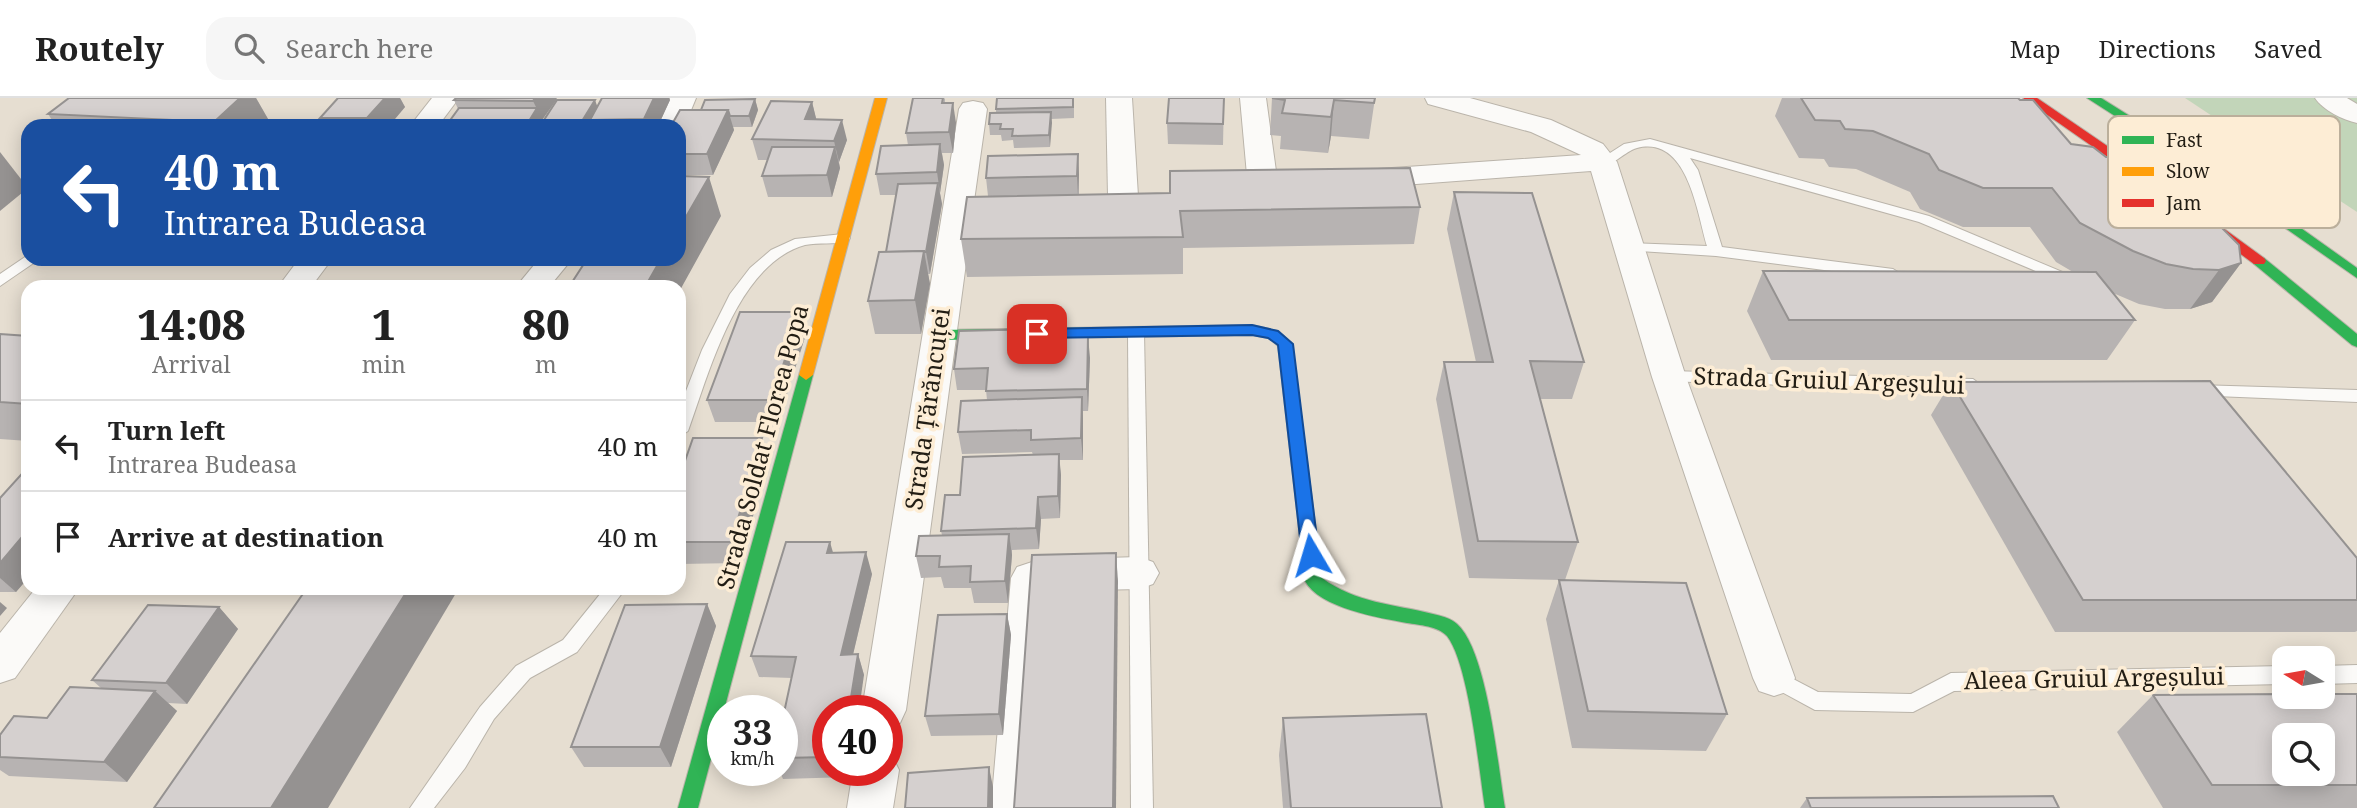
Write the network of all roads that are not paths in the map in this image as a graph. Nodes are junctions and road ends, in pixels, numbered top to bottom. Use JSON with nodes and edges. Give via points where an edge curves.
{"nodes":[{"id":1,"x":446,"y":98,"type":"edge"},
{"id":2,"x":683,"y":98,"type":"edge"},
{"id":3,"x":881,"y":98,"type":"edge"},
{"id":4,"x":1119,"y":98,"type":"edge"},
{"id":5,"x":1253,"y":98,"type":"edge"},
{"id":6,"x":1438,"y":98,"type":"edge"},
{"id":7,"x":2029,"y":98,"type":"edge"},
{"id":8,"x":2093,"y":98,"type":"edge"},
{"id":9,"x":2328,"y":98,"type":"edge"},
{"id":10,"x":974,"y":109,"type":"dead end"},
{"id":11,"x":2357,"y":115,"type":"edge"},
{"id":12,"x":2122,"y":116,"type":"edge"},
{"id":13,"x":430,"y":119,"type":"edge"},
{"id":14,"x":675,"y":119,"type":"edge"},
{"id":15,"x":1677,"y":150,"type":"junction"},
{"id":16,"x":2108,"y":153,"type":"edge"},
{"id":17,"x":1603,"y":162,"type":"junction"},
{"id":18,"x":1331,"y":181,"type":"edge"},
{"id":19,"x":1264,"y":186,"type":"edge"},
{"id":20,"x":1124,"y":200,"type":"edge"},
{"id":21,"x":1034,"y":214,"type":"edge"},
{"id":22,"x":956,"y":218,"type":"junction"},
{"id":23,"x":2214,"y":228,"type":"edge"},
{"id":24,"x":2292,"y":228,"type":"edge"},
{"id":25,"x":843,"y":238,"type":"junction"},
{"id":26,"x":1629,"y":247,"type":"junction"},
{"id":27,"x":1716,"y":251,"type":"junction"},
{"id":28,"x":21,"y":266,"type":"edge"},
{"id":29,"x":310,"y":266,"type":"edge"},
{"id":30,"x":550,"y":266,"type":"edge"},
{"id":31,"x":2357,"y":274,"type":"edge"},
{"id":32,"x":1909,"y":276,"type":"edge"},
{"id":33,"x":300,"y":280,"type":"edge"},
{"id":34,"x":538,"y":280,"type":"edge"},
{"id":35,"x":0,"y":281,"type":"edge"},
{"id":36,"x":2087,"y":289,"type":"edge"},
{"id":37,"x":1136,"y":332,"type":"junction"},
{"id":38,"x":938,"y":335,"type":"junction"},
{"id":39,"x":2357,"y":342,"type":"edge"},
{"id":40,"x":1669,"y":377,"type":"junction"},
{"id":41,"x":1985,"y":385,"type":"edge"},
{"id":42,"x":2179,"y":391,"type":"edge"},
{"id":43,"x":2357,"y":396,"type":"edge"},
{"id":44,"x":686,"y":413,"type":"edge"},
{"id":45,"x":1139,"y":573,"type":"junction"},
{"id":46,"x":54,"y":595,"type":"edge"},
{"id":47,"x":610,"y":595,"type":"edge"},
{"id":48,"x":0,"y":665,"type":"edge"},
{"id":49,"x":2335,"y":674,"type":"edge"},
{"id":50,"x":2357,"y":674,"type":"edge"},
{"id":51,"x":2272,"y":675,"type":"edge"},
{"id":52,"x":1774,"y":678,"type":"joint"},
{"id":53,"x":886,"y":695,"type":"edge"},
{"id":54,"x":873,"y":786,"type":"edge"},
{"id":55,"x":421,"y":808,"type":"edge"},
{"id":56,"x":688,"y":808,"type":"edge"},
{"id":57,"x":870,"y":808,"type":"edge"},
{"id":58,"x":1014,"y":808,"type":"edge"},
{"id":59,"x":1142,"y":808,"type":"edge"},
{"id":60,"x":1495,"y":808,"type":"edge"}],
"edges":[{"from":1,"to":13,"type":"street"},
{"from":2,"to":14,"type":"street"},
{"from":3,"to":25,"type":"street","name":"Strada Soldat Florea Popa"},
{"from":4,"to":20,"type":"street"},
{"from":5,"to":19,"type":"street"},
{"from":6,"to":17,"type":"street","via":[[1579,141]]},
{"from":7,"to":16,"type":"street"},
{"from":8,"to":12,"type":"street"},
{"from":9,"to":11,"type":"street"},
{"from":10,"to":22,"type":"street","name":"Strada Țărăncuței"},
{"from":15,"to":17,"type":"lane","via":[[1633,145]]},
{"from":15,"to":27,"type":"lane","via":[[1691,170]]},
{"from":15,"to":36,"type":"lane","via":[[1924,219]]},
{"from":17,"to":18,"type":"street"},
{"from":17,"to":26,"type":"street","name":"Strada Gruiul Argeșului"},
{"from":21,"to":22,"type":"street"},
{"from":22,"to":38,"type":"street","name":"Strada Țărăncuței"},
{"from":23,"to":39,"type":"street"},
{"from":24,"to":31,"type":"street"},
{"from":25,"to":44,"type":"lane","via":[[800,242],[775,253],[753,274],[732,298]]},
{"from":25,"to":56,"type":"street","name":"Strada Soldat Florea Popa"},
{"from":26,"to":27,"type":"lane"},
{"from":26,"to":40,"type":"street","name":"Strada Gruiul Argeșului"},
{"from":27,"to":32,"type":"lane"},
{"from":28,"to":35,"type":"lane"},
{"from":29,"to":33,"type":"street"},
{"from":30,"to":34,"type":"street"},
{"from":37,"to":38,"type":"street"},
{"from":37,"to":45,"type":"lane"},
{"from":37,"to":60,"type":"street","via":[[1252,330],[1273,334],[1285,344],[1314,582],[1332,598],[1452,629],[1466,653]]},
{"from":38,"to":53,"type":"street","name":"Strada Țărăncuței"},
{"from":40,"to":41,"type":"lane","name":"Strada Gruiul Argeșului"},
{"from":40,"to":52,"type":"street","name":"Aleea Gruiul Argeșului"},
{"from":42,"to":43,"type":"lane"},
{"from":45,"to":58,"type":"street","via":[[1031,578]]},
{"from":45,"to":59,"type":"lane"},
{"from":46,"to":48,"type":"street"},
{"from":47,"to":55,"type":"lane","via":[[570,646],[523,672],[487,713]]},
{"from":49,"to":50,"type":"lane"},
{"from":51,"to":52,"type":"lane","name":"Aleea Gruiul Argeșului","via":[[1951,682],[1913,704],[1815,701]]},
{"from":54,"to":57,"type":"street"}]}
